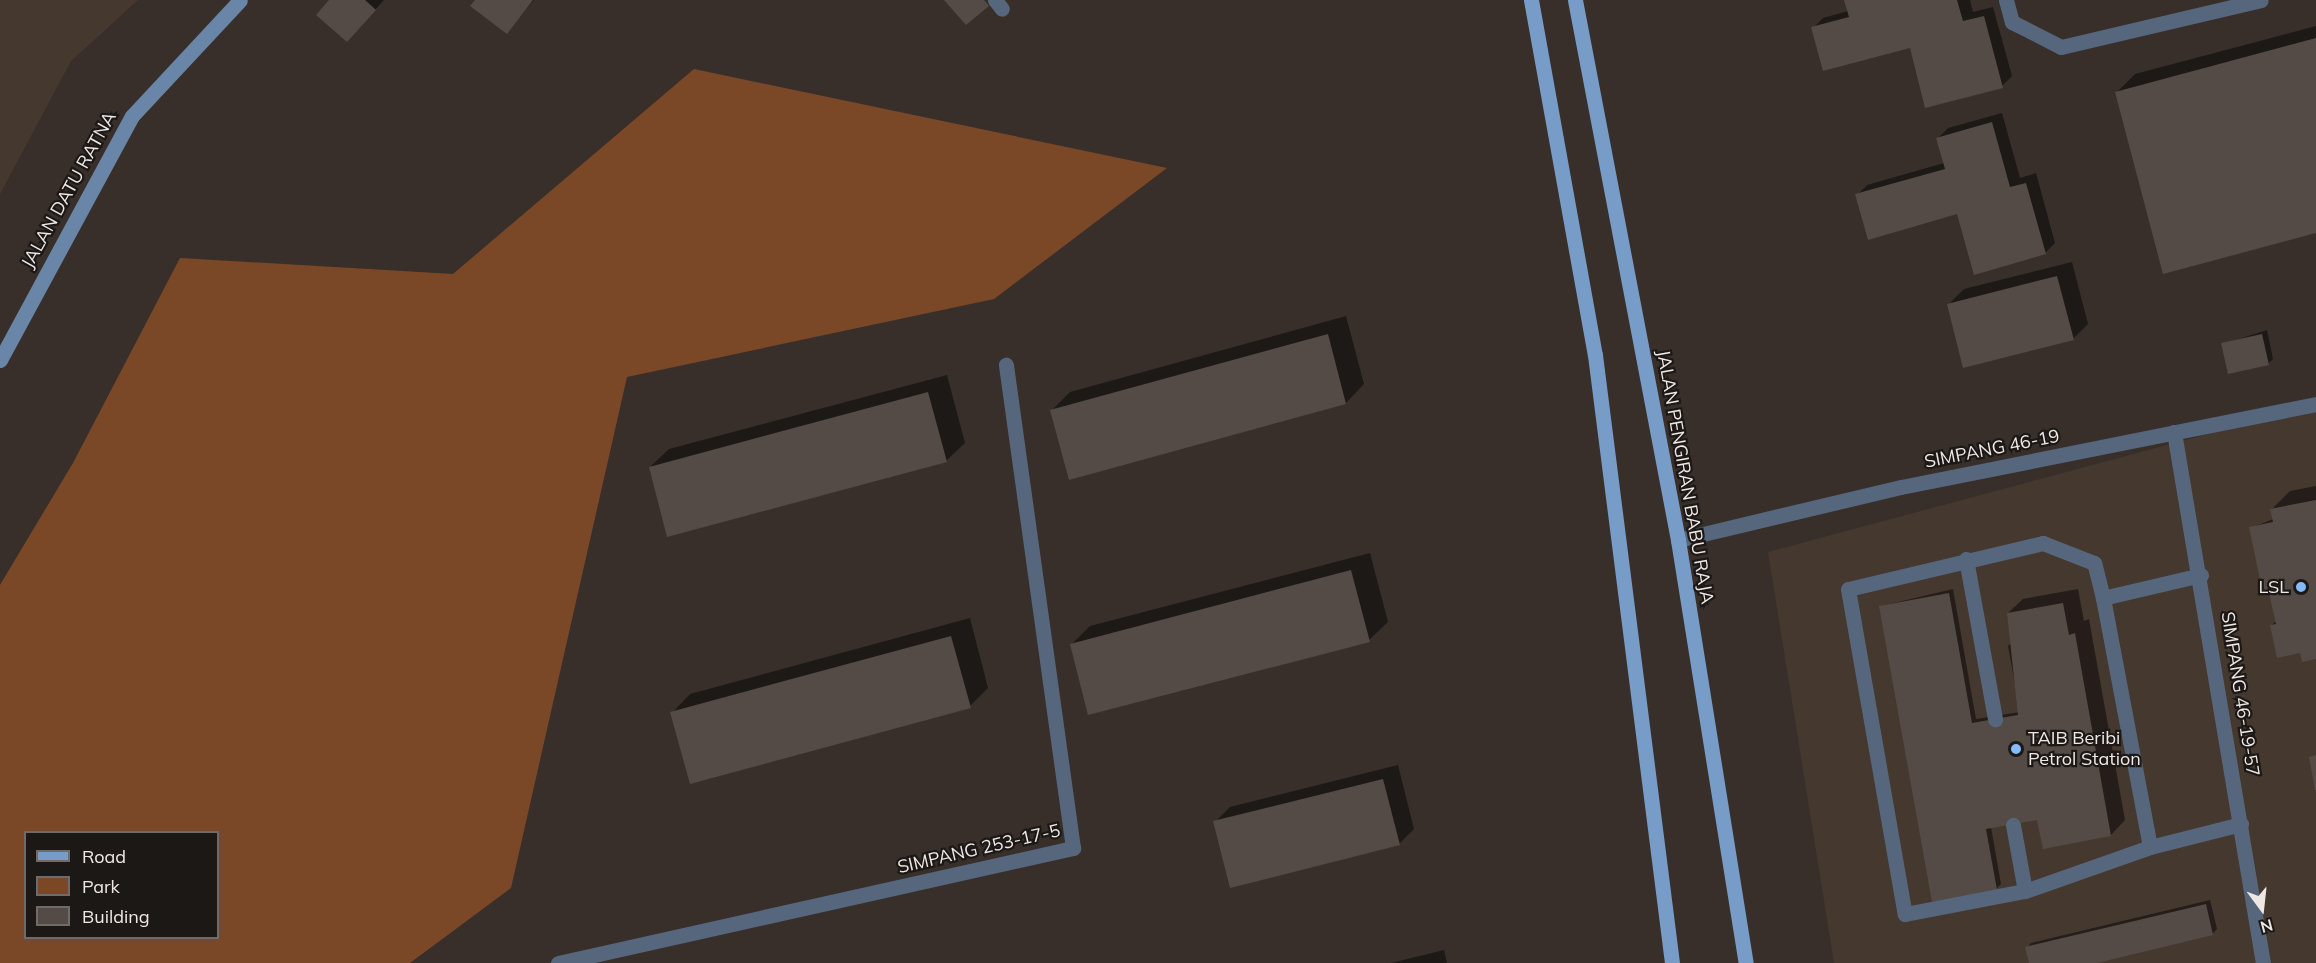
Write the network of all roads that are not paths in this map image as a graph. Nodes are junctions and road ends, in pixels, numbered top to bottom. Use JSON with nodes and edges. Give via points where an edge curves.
{"nodes":[{"id":1,"x":240,"y":0,"type":"edge"},
{"id":2,"x":1531,"y":0,"type":"edge"},
{"id":3,"x":1575,"y":0,"type":"edge"},
{"id":4,"x":2006,"y":0,"type":"edge"},
{"id":5,"x":2261,"y":0,"type":"edge"},
{"id":6,"x":0,"y":360,"type":"edge"},
{"id":7,"x":1006,"y":365,"type":"dead end"},
{"id":8,"x":2316,"y":404,"type":"edge"},
{"id":9,"x":2174,"y":432,"type":"junction"},
{"id":10,"x":1678,"y":540,"type":"junction"},
{"id":11,"x":1966,"y":559,"type":"junction"},
{"id":12,"x":2201,"y":575,"type":"junction"},
{"id":13,"x":2103,"y":598,"type":"junction"},
{"id":14,"x":1995,"y":719,"type":"dead end"},
{"id":15,"x":2241,"y":824,"type":"junction"},
{"id":16,"x":2013,"y":825,"type":"dead end"},
{"id":17,"x":2150,"y":847,"type":"junction"},
{"id":18,"x":2025,"y":891,"type":"junction"},
{"id":19,"x":558,"y":963,"type":"edge"},
{"id":20,"x":1672,"y":963,"type":"edge"},
{"id":21,"x":1746,"y":963,"type":"edge"},
{"id":22,"x":2264,"y":963,"type":"edge"}],
"edges":[{"from":1,"to":6,"type":"main road","name":"JALAN DATU RATNA","via":[[132,116]]},
{"from":2,"to":20,"type":"main road","via":[[1595,355]]},
{"from":3,"to":10,"type":"main road","name":"JALAN PENGIRAN BABU RAJA"},
{"from":4,"to":5,"type":"street","via":[[2012,22],[2061,47]]},
{"from":7,"to":19,"type":"street","name":"SIMPANG 253-17-5","via":[[1073,848]]},
{"from":8,"to":9,"type":"street","name":"SIMPANG 46-19"},
{"from":9,"to":10,"type":"street","name":"SIMPANG 46-19","via":[[1890,489]]},
{"from":9,"to":12,"type":"street","name":"SIMPANG 46-19-57"},
{"from":10,"to":21,"type":"main road","name":"JALAN PENGIRAN BABU RAJA"},
{"from":11,"to":13,"type":"street","via":[[2043,543],[2094,563]]},
{"from":11,"to":14,"type":"street"},
{"from":11,"to":18,"type":"street","via":[[1848,589],[1903,903],[1905,914]]},
{"from":12,"to":13,"type":"street"},
{"from":12,"to":15,"type":"street","name":"SIMPANG 46-19-57"},
{"from":13,"to":17,"type":"street"},
{"from":15,"to":17,"type":"street"},
{"from":15,"to":22,"type":"street","name":"SIMPANG 46-19-57"},
{"from":16,"to":18,"type":"street"},
{"from":17,"to":18,"type":"street"}]}
